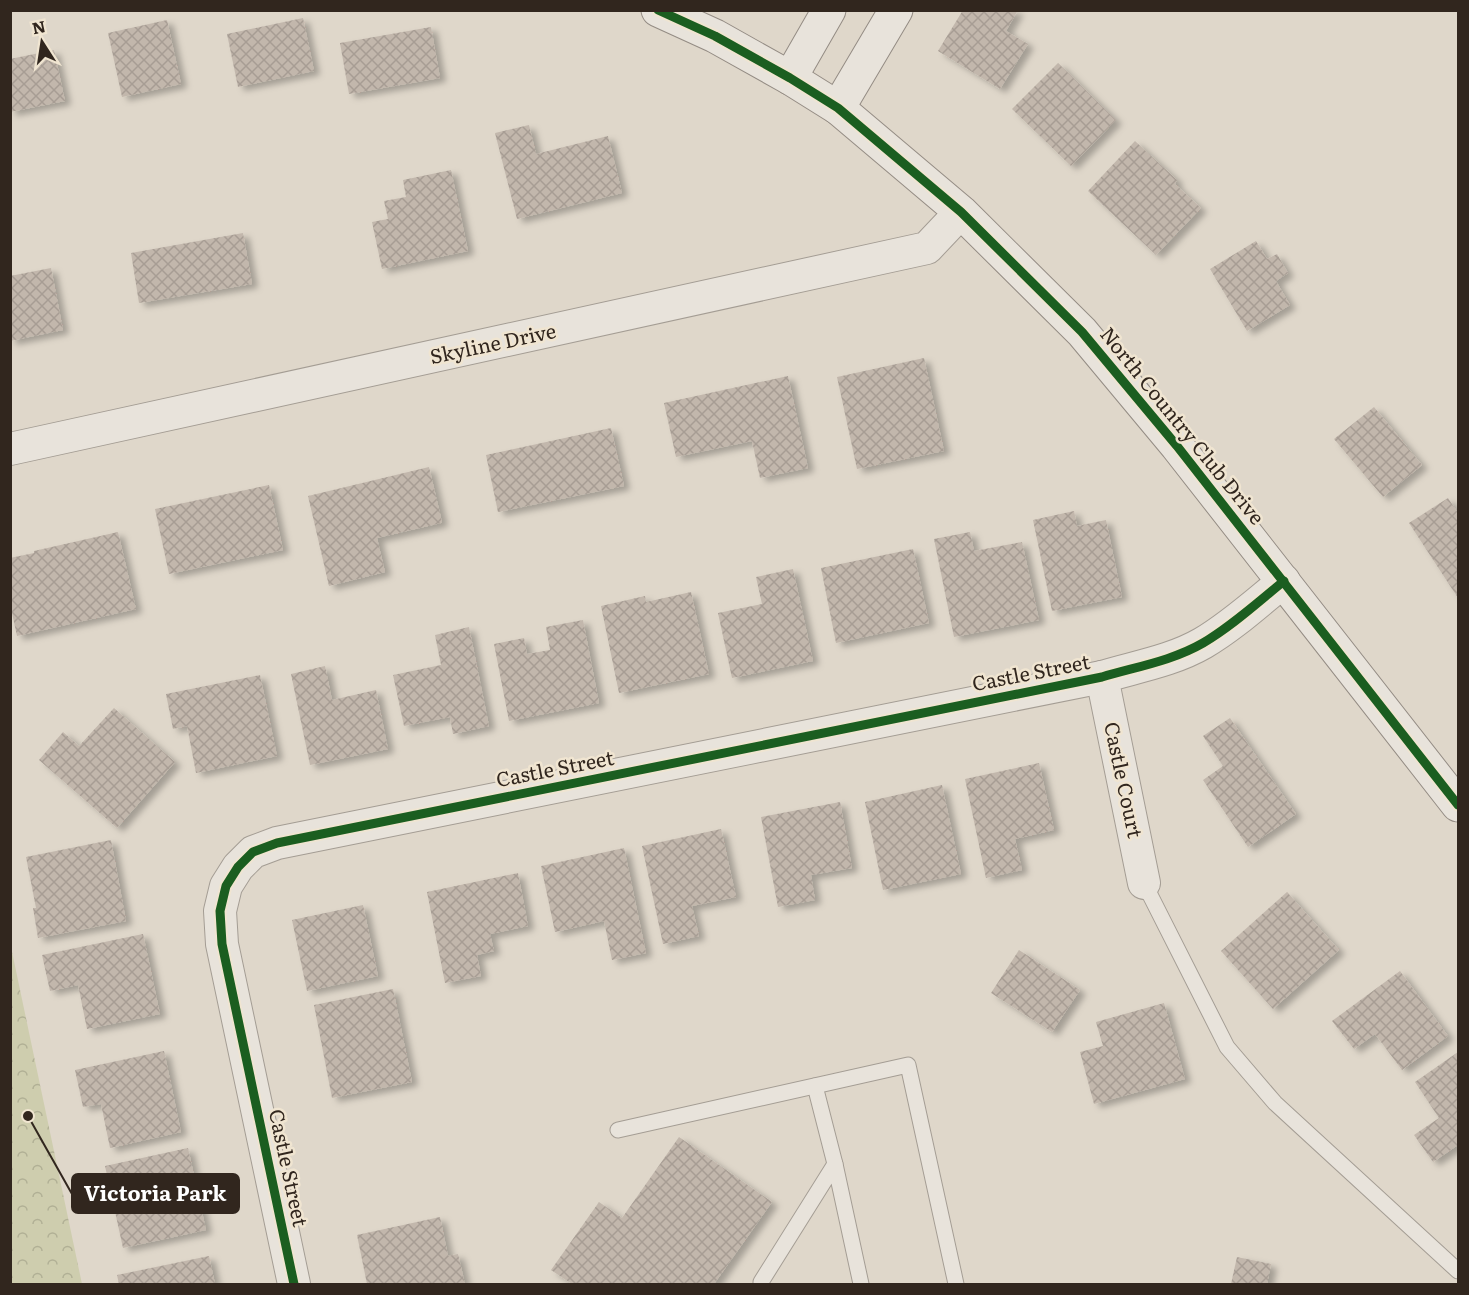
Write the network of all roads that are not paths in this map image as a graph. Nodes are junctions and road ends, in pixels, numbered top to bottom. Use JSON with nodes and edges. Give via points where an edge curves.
{"nodes":[{"id":1,"x":658,"y":10,"type":"edge"},
{"id":2,"x":830,"y":10,"type":"edge"},
{"id":3,"x":896,"y":10,"type":"edge"},
{"id":4,"x":790,"y":78,"type":"junction"},
{"id":5,"x":838,"y":108,"type":"junction"},
{"id":6,"x":961,"y":212,"type":"junction"},
{"id":7,"x":10,"y":449,"type":"edge"},
{"id":8,"x":1284,"y":581,"type":"junction"},
{"id":9,"x":1102,"y":677,"type":"junction"},
{"id":10,"x":1458,"y":805,"type":"edge"},
{"id":11,"x":1144,"y":883,"type":"joint"},
{"id":12,"x":815,"y":1086,"type":"junction"},
{"id":13,"x":618,"y":1130,"type":"dead end"},
{"id":14,"x":835,"y":1164,"type":"junction"},
{"id":15,"x":1458,"y":1271,"type":"edge"},
{"id":16,"x":294,"y":1284,"type":"edge"},
{"id":17,"x":761,"y":1284,"type":"edge"},
{"id":18,"x":861,"y":1284,"type":"edge"},
{"id":19,"x":956,"y":1284,"type":"edge"}],
"edges":[{"from":1,"to":4,"type":"street","name":"North Country Club Drive"},
{"from":2,"to":4,"type":"street"},
{"from":3,"to":5,"type":"street"},
{"from":4,"to":5,"type":"street","name":"North Country Club Drive"},
{"from":5,"to":6,"type":"street","name":"North Country Club Drive"},
{"from":6,"to":7,"type":"street","name":"Skyline Drive","via":[[927,248]]},
{"from":6,"to":8,"type":"street","name":"North Country Club Drive","via":[[1082,332]]},
{"from":8,"to":9,"type":"street","name":"Castle Street","via":[[1203,643],[1175,656]]},
{"from":8,"to":10,"type":"street","name":"North Country Club Drive"},
{"from":9,"to":11,"type":"street","name":"Castle Court"},
{"from":9,"to":16,"type":"street","name":"Castle Street","via":[[277,843],[253,852],[226,886],[220,910],[222,944]]},
{"from":11,"to":15,"type":"lane","via":[[1227,1047],[1275,1103]]},
{"from":12,"to":13,"type":"lane"},
{"from":12,"to":14,"type":"lane"},
{"from":12,"to":19,"type":"lane","via":[[908,1065]]},
{"from":14,"to":17,"type":"lane"},
{"from":14,"to":18,"type":"lane"}]}
